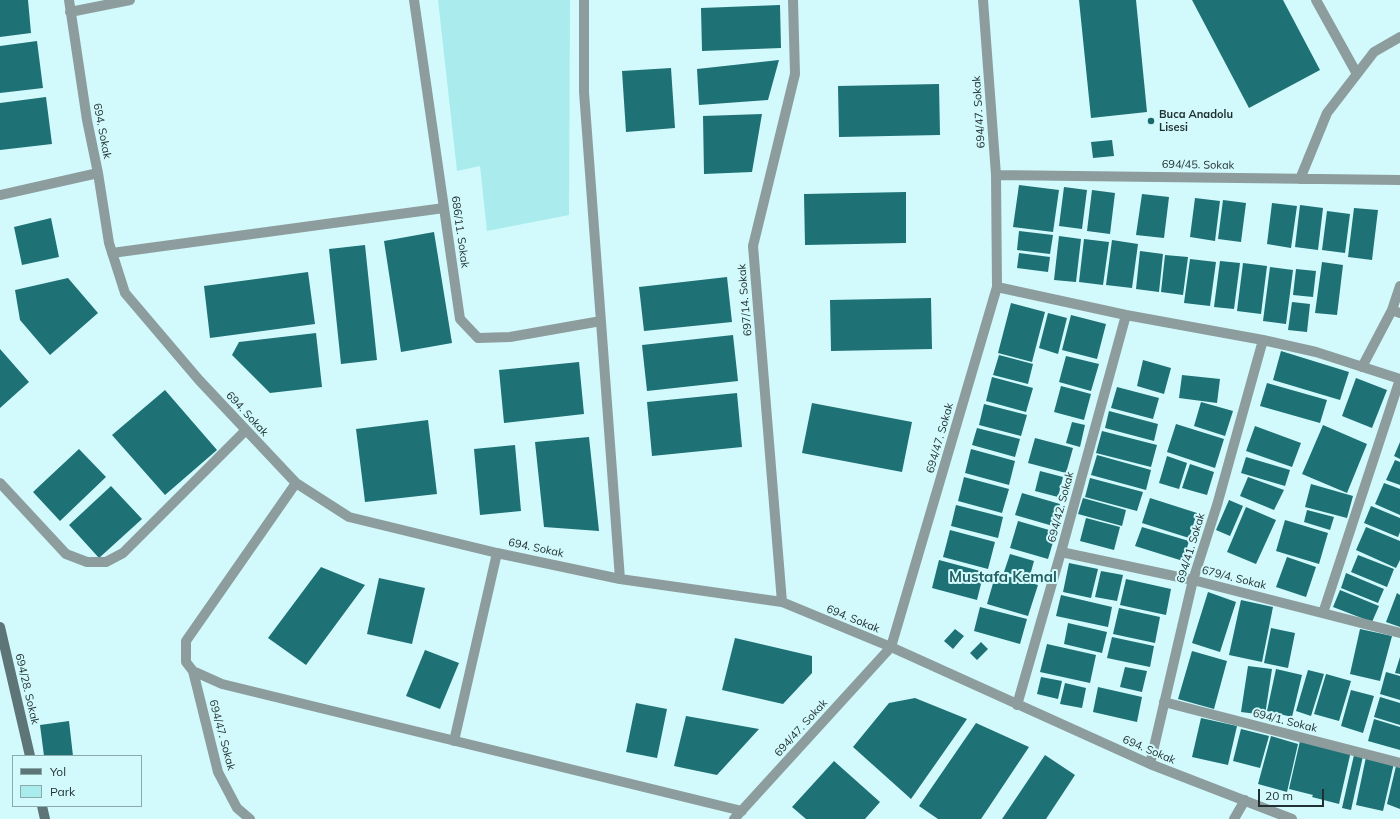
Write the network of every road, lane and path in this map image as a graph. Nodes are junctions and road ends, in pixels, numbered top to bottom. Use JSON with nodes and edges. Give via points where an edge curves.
{"nodes":[{"id":1,"x":69,"y":0,"type":"edge"},
{"id":2,"x":130,"y":0,"type":"edge"},
{"id":3,"x":414,"y":0,"type":"edge"},
{"id":4,"x":584,"y":0,"type":"edge"},
{"id":5,"x":793,"y":0,"type":"edge"},
{"id":6,"x":983,"y":0,"type":"edge"},
{"id":7,"x":1316,"y":0,"type":"edge"},
{"id":8,"x":70,"y":12,"type":"junction"},
{"id":9,"x":1400,"y":37,"type":"edge"},
{"id":10,"x":1357,"y":74,"type":"junction"},
{"id":11,"x":98,"y":173,"type":"junction"},
{"id":12,"x":996,"y":175,"type":"junction"},
{"id":13,"x":1300,"y":179,"type":"junction"},
{"id":14,"x":1400,"y":180,"type":"edge"},
{"id":15,"x":0,"y":195,"type":"edge"},
{"id":16,"x":444,"y":208,"type":"junction"},
{"id":17,"x":112,"y":253,"type":"junction"},
{"id":18,"x":1400,"y":286,"type":"edge"},
{"id":19,"x":997,"y":287,"type":"junction"},
{"id":20,"x":1396,"y":311,"type":"edge"},
{"id":21,"x":1126,"y":315,"type":"junction"},
{"id":22,"x":601,"y":321,"type":"junction"},
{"id":23,"x":1263,"y":340,"type":"junction"},
{"id":24,"x":1362,"y":366,"type":"junction"},
{"id":25,"x":1400,"y":379,"type":"edge"},
{"id":26,"x":246,"y":430,"type":"junction"},
{"id":27,"x":0,"y":483,"type":"edge"},
{"id":28,"x":296,"y":483,"type":"junction"},
{"id":29,"x":497,"y":552,"type":"junction"},
{"id":30,"x":1061,"y":552,"type":"junction"},
{"id":31,"x":620,"y":579,"type":"junction"},
{"id":32,"x":1193,"y":580,"type":"junction"},
{"id":33,"x":782,"y":602,"type":"junction"},
{"id":34,"x":1323,"y":613,"type":"junction"},
{"id":35,"x":0,"y":627,"type":"edge"},
{"id":36,"x":1400,"y":633,"type":"edge"},
{"id":37,"x":891,"y":647,"type":"junction"},
{"id":38,"x":194,"y":671,"type":"junction"},
{"id":39,"x":1164,"y":702,"type":"junction"},
{"id":40,"x":1017,"y":705,"type":"junction"},
{"id":41,"x":454,"y":741,"type":"junction"},
{"id":42,"x":30,"y":755,"type":"edge"},
{"id":43,"x":1400,"y":763,"type":"edge"},
{"id":44,"x":1150,"y":764,"type":"junction"},
{"id":45,"x":1245,"y":800,"type":"junction"},
{"id":46,"x":42,"y":807,"type":"edge"},
{"id":47,"x":742,"y":810,"type":"junction"},
{"id":48,"x":45,"y":819,"type":"edge"},
{"id":49,"x":250,"y":819,"type":"edge"},
{"id":50,"x":734,"y":819,"type":"edge"},
{"id":51,"x":1234,"y":819,"type":"edge"},
{"id":52,"x":1292,"y":819,"type":"edge"}],
"edges":[{"from":1,"to":8,"type":"street","name":"694. Sokak"},
{"from":2,"to":8,"type":"street"},
{"from":3,"to":16,"type":"street","name":"686/11. Sokak"},
{"from":4,"to":22,"type":"street","via":[[584,92]]},
{"from":5,"to":33,"type":"street","name":"697/14. Sokak","via":[[795,74],[753,246]]},
{"from":6,"to":12,"type":"street","name":"694/47. Sokak"},
{"from":7,"to":10,"type":"street"},
{"from":8,"to":11,"type":"street","name":"694. Sokak"},
{"from":9,"to":10,"type":"street","via":[[1374,52]]},
{"from":10,"to":13,"type":"street","via":[[1327,113]]},
{"from":11,"to":15,"type":"street"},
{"from":11,"to":17,"type":"street","name":"694. Sokak"},
{"from":12,"to":13,"type":"street","name":"694/45. Sokak"},
{"from":12,"to":19,"type":"street","name":"694/47. Sokak"},
{"from":13,"to":14,"type":"street","name":"694/45. Sokak"},
{"from":16,"to":17,"type":"street"},
{"from":16,"to":22,"type":"street","name":"686/11. Sokak","via":[[460,319],[478,338],[510,337]]},
{"from":17,"to":26,"type":"street","name":"694. Sokak","via":[[124,293]]},
{"from":18,"to":20,"type":"street"},
{"from":19,"to":21,"type":"street"},
{"from":19,"to":37,"type":"street","name":"694/47. Sokak"},
{"from":20,"to":24,"type":"street"},
{"from":21,"to":23,"type":"street"},
{"from":21,"to":30,"type":"street","name":"694/42. Sokak"},
{"from":22,"to":31,"type":"street"},
{"from":23,"to":24,"type":"street"},
{"from":23,"to":32,"type":"street","name":"694/41. Sokak","via":[[1217,505]]},
{"from":24,"to":25,"type":"street"},
{"from":25,"to":34,"type":"street"},
{"from":26,"to":27,"type":"street","via":[[123,553],[106,562],[87,562],[66,554]]},
{"from":26,"to":28,"type":"street","name":"694. Sokak"},
{"from":28,"to":29,"type":"street","name":"694. Sokak","via":[[350,517]]},
{"from":28,"to":38,"type":"street","name":"694/47. Sokak","via":[[186,641],[186,662]]},
{"from":29,"to":31,"type":"street","name":"694. Sokak"},
{"from":29,"to":41,"type":"street"},
{"from":30,"to":32,"type":"street","name":"679/4. Sokak"},
{"from":30,"to":40,"type":"street","name":"694/42. Sokak"},
{"from":31,"to":33,"type":"street","name":"694. Sokak"},
{"from":32,"to":34,"type":"street","name":"679/4. Sokak"},
{"from":32,"to":39,"type":"street","name":"694/41. Sokak"},
{"from":33,"to":37,"type":"street","name":"694. Sokak"},
{"from":34,"to":36,"type":"street","name":"679/4. Sokak"},
{"from":35,"to":42,"type":"street","name":"694/28. Sokak"},
{"from":37,"to":40,"type":"street","name":"694. Sokak"},
{"from":37,"to":47,"type":"street","name":"694/47. Sokak"},
{"from":38,"to":41,"type":"street","via":[[222,684]]},
{"from":38,"to":49,"type":"street","name":"694/47. Sokak","via":[[218,772],[236,808]]},
{"from":39,"to":43,"type":"street","name":"694/1. Sokak"},
{"from":39,"to":44,"type":"street","name":"694/41. Sokak"},
{"from":40,"to":44,"type":"street","name":"694. Sokak"},
{"from":41,"to":47,"type":"street"},
{"from":44,"to":45,"type":"street","name":"694. Sokak"},
{"from":45,"to":51,"type":"street"},
{"from":45,"to":52,"type":"street","name":"694. Sokak"},
{"from":46,"to":48,"type":"street"},
{"from":47,"to":50,"type":"street","name":"694/47. Sokak"}]}
